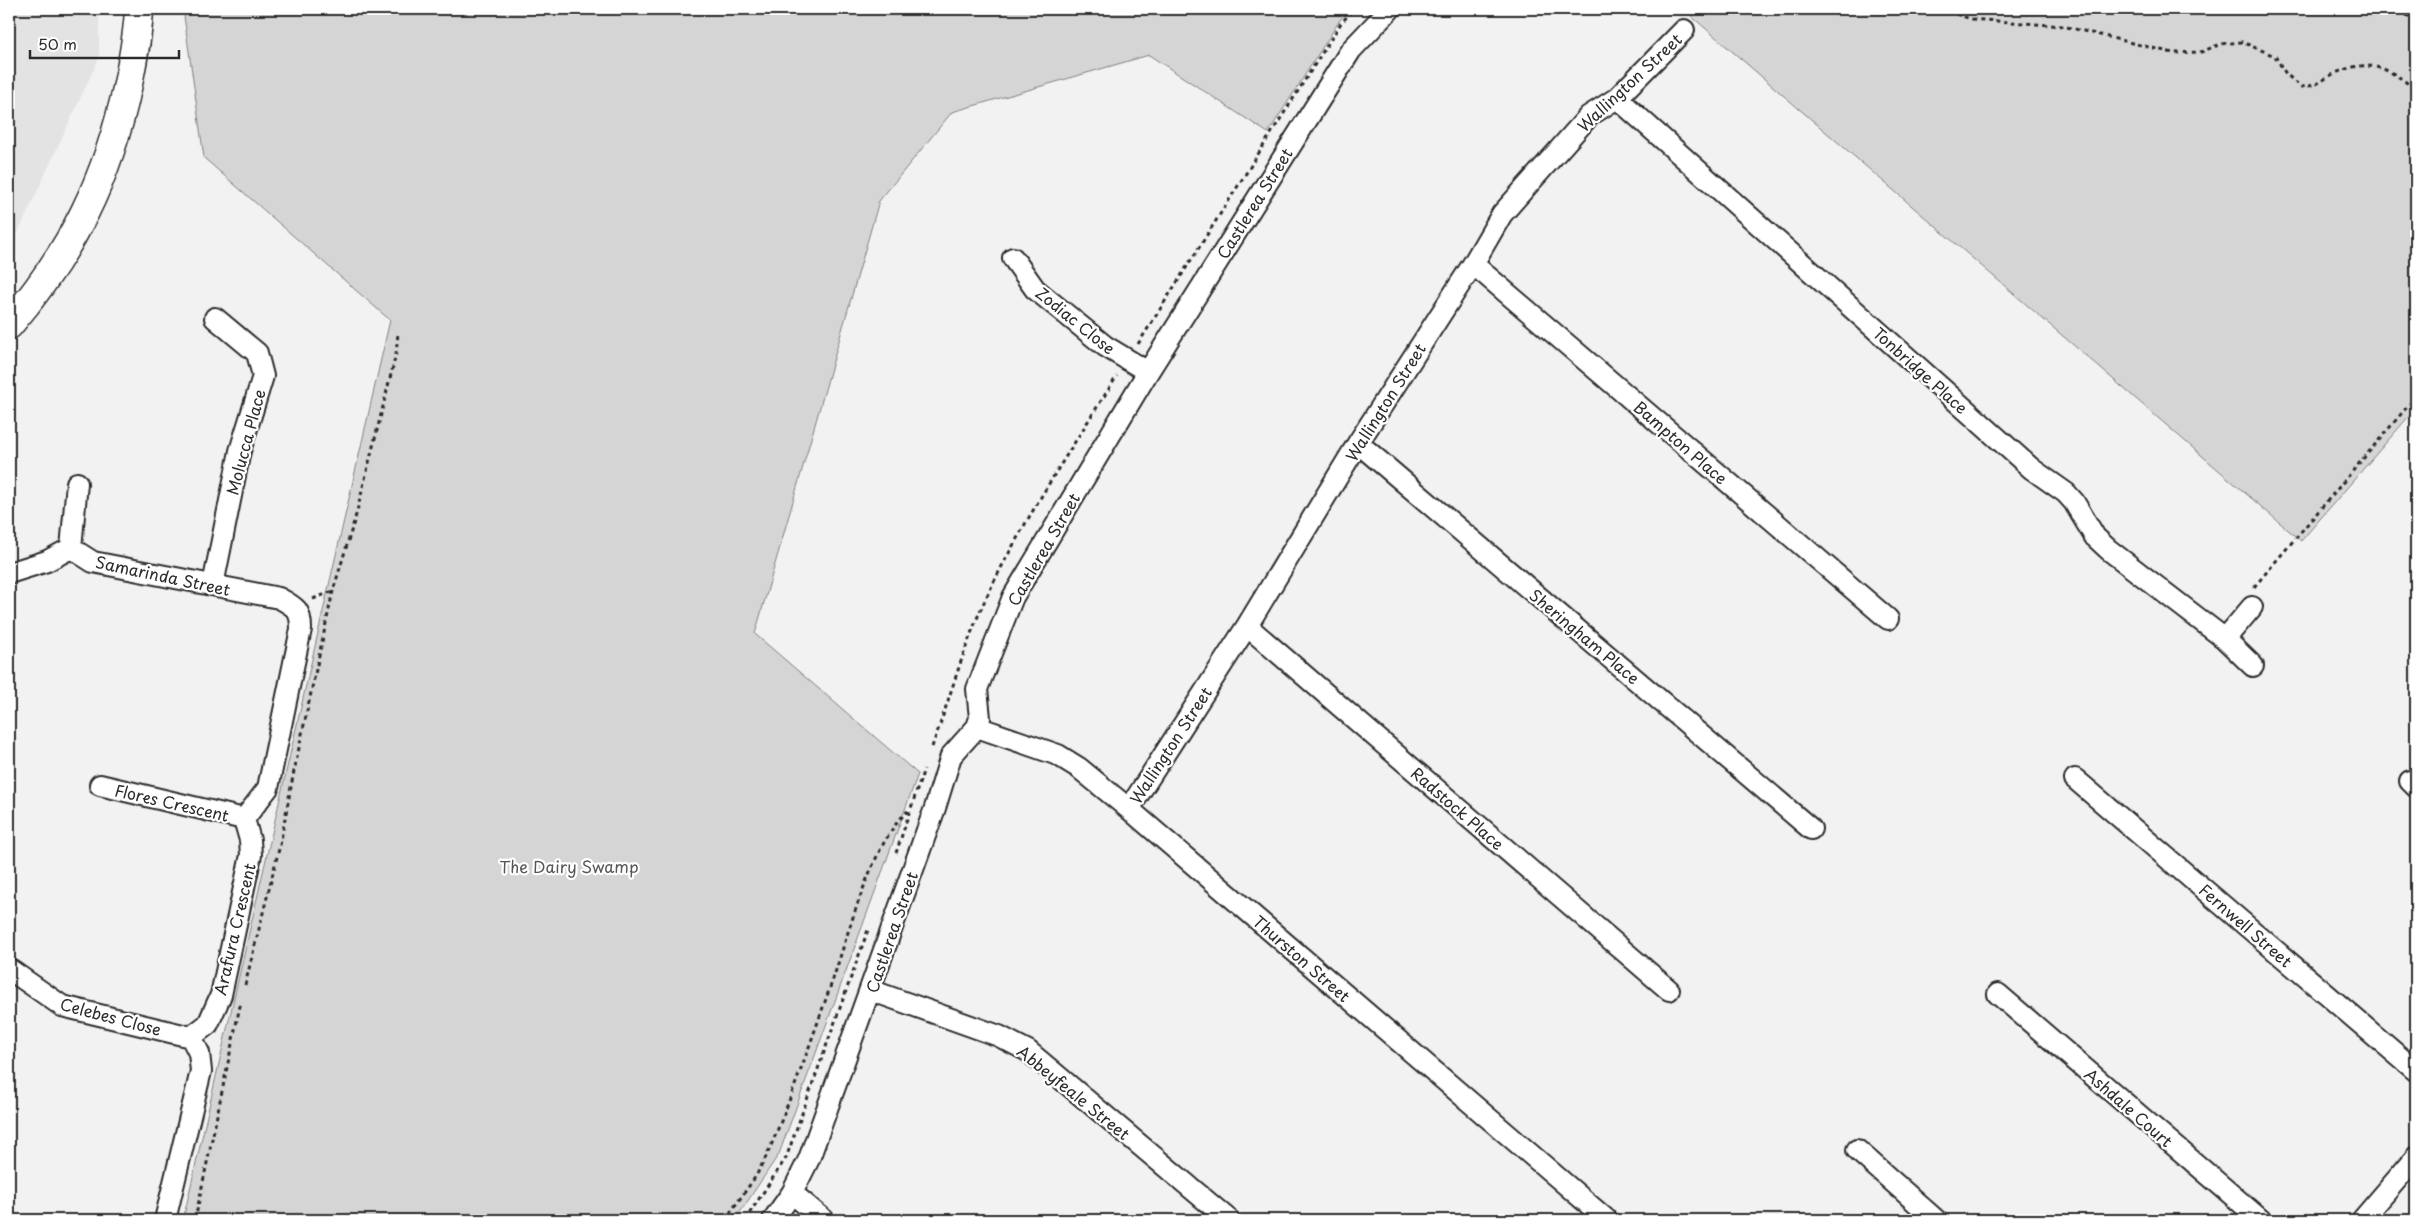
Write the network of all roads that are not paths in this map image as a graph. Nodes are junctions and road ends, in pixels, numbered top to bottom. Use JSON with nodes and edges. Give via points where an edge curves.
{"nodes":[{"id":1,"x":139,"y":9,"type":"edge"},
{"id":2,"x":1390,"y":9,"type":"edge"},
{"id":3,"x":1684,"y":30,"type":"dead end"},
{"id":4,"x":1617,"y":98,"type":"junction"},
{"id":5,"x":1013,"y":258,"type":"dead end"},
{"id":6,"x":1473,"y":264,"type":"junction"},
{"id":7,"x":215,"y":318,"type":"dead end"},
{"id":8,"x":9,"y":325,"type":"edge"},
{"id":9,"x":1148,"y":372,"type":"junction"},
{"id":10,"x":1358,"y":443,"type":"junction"},
{"id":11,"x":77,"y":483,"type":"dead end"},
{"id":12,"x":71,"y":548,"type":"junction"},
{"id":13,"x":9,"y":573,"type":"edge"},
{"id":14,"x":213,"y":585,"type":"junction"},
{"id":15,"x":2252,"y":607,"type":"road end"},
{"id":16,"x":1888,"y":619,"type":"dead end"},
{"id":17,"x":1247,"y":626,"type":"junction"},
{"id":18,"x":2225,"y":639,"type":"junction"},
{"id":19,"x":2253,"y":666,"type":"dead end"},
{"id":20,"x":977,"y":728,"type":"junction"},
{"id":21,"x":2075,"y":779,"type":"dead end"},
{"id":22,"x":100,"y":786,"type":"dead end"},
{"id":23,"x":1129,"y":809,"type":"junction"},
{"id":24,"x":244,"y":819,"type":"junction"},
{"id":25,"x":1811,"y":829,"type":"dead end"},
{"id":26,"x":9,"y":969,"type":"edge"},
{"id":27,"x":870,"y":990,"type":"junction"},
{"id":28,"x":1669,"y":990,"type":"dead end"},
{"id":29,"x":1998,"y":994,"type":"dead end"},
{"id":30,"x":192,"y":1037,"type":"junction"},
{"id":31,"x":2416,"y":1072,"type":"edge"},
{"id":32,"x":1857,"y":1150,"type":"dead end"},
{"id":33,"x":2416,"y":1157,"type":"edge"},
{"id":34,"x":792,"y":1193,"type":"junction"},
{"id":35,"x":165,"y":1220,"type":"edge"},
{"id":36,"x":773,"y":1220,"type":"edge"},
{"id":37,"x":824,"y":1220,"type":"edge"},
{"id":38,"x":1229,"y":1220,"type":"edge"},
{"id":39,"x":1607,"y":1220,"type":"edge"},
{"id":40,"x":1936,"y":1220,"type":"edge"},
{"id":41,"x":2261,"y":1220,"type":"edge"},
{"id":42,"x":2362,"y":1220,"type":"edge"}],
"edges":[{"from":1,"to":8,"type":"street","via":[[138,34],[120,120],[99,184],[70,242]]},
{"from":2,"to":9,"type":"street","name":"Castlerea Street","via":[[1351,50]]},
{"from":3,"to":4,"type":"street","name":"Wallington Street"},
{"from":4,"to":6,"type":"street","name":"Wallington Street","via":[[1589,116],[1502,214]]},
{"from":4,"to":18,"type":"street","name":"Tonbridge Place","via":[[2032,470],[2066,493],[2095,537]]},
{"from":5,"to":9,"type":"street","name":"Zodiac Close","via":[[1035,289],[1105,346]]},
{"from":6,"to":10,"type":"street","name":"Wallington Street"},
{"from":6,"to":16,"type":"street","name":"Bampton Place"},
{"from":7,"to":14,"type":"street","name":"Molucca Place","via":[[257,353],[263,376],[240,451]]},
{"from":9,"to":20,"type":"street","name":"Castlerea Street","via":[[1012,597],[977,689],[980,718]]},
{"from":10,"to":17,"type":"street","name":"Wallington Street"},
{"from":10,"to":25,"type":"street","name":"Sheringham Place"},
{"from":11,"to":12,"type":"street"},
{"from":12,"to":13,"type":"street","via":[[47,561]]},
{"from":12,"to":14,"type":"street","name":"Samarinda Street","via":[[93,562]]},
{"from":14,"to":24,"type":"street","name":"Samarinda Street","via":[[279,598],[294,606],[301,615],[301,629],[268,788]]},
{"from":15,"to":18,"type":"street"},
{"from":17,"to":23,"type":"street","name":"Wallington Street"},
{"from":17,"to":28,"type":"street","name":"Radstock Place"},
{"from":18,"to":19,"type":"street","name":"Tonbridge Place"},
{"from":20,"to":23,"type":"street","name":"Thurston Street","via":[[1058,755]]},
{"from":20,"to":27,"type":"street","name":"Castlerea Street","via":[[955,750],[947,764],[935,808]]},
{"from":21,"to":31,"type":"street","name":"Fernwell Street"},
{"from":22,"to":24,"type":"street","name":"Flores Crescent"},
{"from":23,"to":39,"type":"street","name":"Thurston Street"},
{"from":24,"to":30,"type":"street","name":"Arafura Crescent","via":[[251,855],[220,994],[208,1024]]},
{"from":26,"to":30,"type":"street","name":"Celebes Close","via":[[62,1006]]},
{"from":27,"to":34,"type":"street","name":"Castlerea Street","via":[[809,1159]]},
{"from":27,"to":38,"type":"street","name":"Abbeyfeale Street","via":[[999,1036],[1028,1051]]},
{"from":29,"to":41,"type":"street","name":"Ashdale Court"},
{"from":30,"to":35,"type":"street","via":[[202,1071]]},
{"from":32,"to":40,"type":"street"},
{"from":33,"to":42,"type":"street"},
{"from":34,"to":36,"type":"street","name":"Castlerea Street"},
{"from":34,"to":37,"type":"street"}]}
